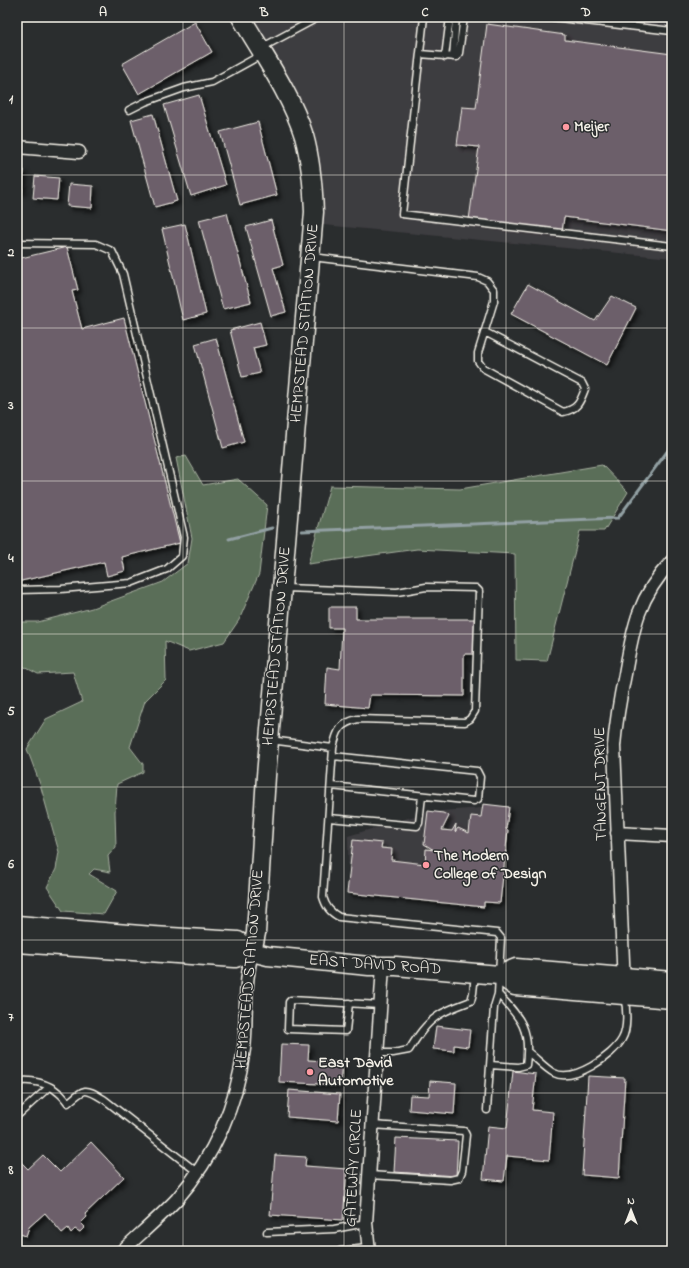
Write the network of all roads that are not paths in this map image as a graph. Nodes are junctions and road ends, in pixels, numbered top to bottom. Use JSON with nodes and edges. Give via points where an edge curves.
{"nodes":[{"id":1,"x":241,"y":17,"type":"edge"},
{"id":2,"x":319,"y":17,"type":"edge"},
{"id":3,"x":424,"y":17,"type":"edge"},
{"id":4,"x":450,"y":17,"type":"edge"},
{"id":5,"x":456,"y":17,"type":"edge"},
{"id":6,"x":464,"y":17,"type":"edge"},
{"id":7,"x":551,"y":17,"type":"edge"},
{"id":8,"x":672,"y":31,"type":"edge"},
{"id":9,"x":261,"y":51,"type":"junction"},
{"id":10,"x":420,"y":54,"type":"junction"},
{"id":11,"x":445,"y":57,"type":"junction"},
{"id":12,"x":453,"y":57,"type":"junction"},
{"id":13,"x":129,"y":110,"type":"dead end"},
{"id":14,"x":17,"y":147,"type":"edge"},
{"id":15,"x":79,"y":152,"type":"dead end"},
{"id":16,"x":17,"y":243,"type":"edge"},
{"id":17,"x":672,"y":246,"type":"edge"},
{"id":18,"x":310,"y":257,"type":"junction"},
{"id":19,"x":485,"y":332,"type":"junction"},
{"id":20,"x":672,"y":561,"type":"edge"},
{"id":21,"x":282,"y":588,"type":"junction"},
{"id":22,"x":17,"y":590,"type":"edge"},
{"id":23,"x":269,"y":739,"type":"junction"},
{"id":24,"x":333,"y":748,"type":"junction"},
{"id":25,"x":333,"y":756,"type":"junction"},
{"id":26,"x":331,"y":786,"type":"junction"},
{"id":27,"x":422,"y":796,"type":"junction"},
{"id":28,"x":329,"y":818,"type":"junction"},
{"id":29,"x":617,"y":833,"type":"junction"},
{"id":30,"x":672,"y":836,"type":"edge"},
{"id":31,"x":17,"y":925,"type":"edge"},
{"id":32,"x":17,"y":943,"type":"edge"},
{"id":33,"x":252,"y":952,"type":"junction"},
{"id":34,"x":383,"y":966,"type":"junction"},
{"id":35,"x":475,"y":973,"type":"junction"},
{"id":36,"x":499,"y":975,"type":"junction"},
{"id":37,"x":672,"y":981,"type":"edge"},
{"id":38,"x":624,"y":987,"type":"junction"},
{"id":39,"x":498,"y":994,"type":"junction"},
{"id":40,"x":672,"y":999,"type":"edge"},
{"id":41,"x":349,"y":1003,"type":"junction"},
{"id":42,"x":380,"y":1006,"type":"junction"},
{"id":43,"x":528,"y":1052,"type":"junction"},
{"id":44,"x":377,"y":1053,"type":"junction"},
{"id":45,"x":490,"y":1065,"type":"junction"},
{"id":46,"x":17,"y":1082,"type":"edge"},
{"id":47,"x":49,"y":1087,"type":"junction"},
{"id":48,"x":487,"y":1110,"type":"dead end"},
{"id":49,"x":17,"y":1116,"type":"edge"},
{"id":50,"x":372,"y":1125,"type":"junction"},
{"id":51,"x":197,"y":1172,"type":"junction"},
{"id":52,"x":369,"y":1175,"type":"junction"},
{"id":53,"x":366,"y":1223,"type":"junction"},
{"id":54,"x":267,"y":1232,"type":"dead end"},
{"id":55,"x":368,"y":1250,"type":"edge"},
{"id":56,"x":122,"y":1251,"type":"edge"},
{"id":57,"x":340,"y":1251,"type":"edge"}],
"edges":[{"from":1,"to":9,"type":"street","name":"HEMPSTEAD STATION DRIVE"},
{"from":2,"to":9,"type":"lane"},
{"from":3,"to":10,"type":"lane"},
{"from":4,"to":11,"type":"lane"},
{"from":5,"to":12,"type":"lane"},
{"from":6,"to":12,"type":"lane","via":[[459,53],[457,57]]},
{"from":7,"to":8,"type":"lane"},
{"from":9,"to":13,"type":"lane","via":[[212,82],[184,88]]},
{"from":9,"to":18,"type":"street","name":"HEMPSTEAD STATION DRIVE","via":[[284,90],[304,136],[313,187],[314,212]]},
{"from":10,"to":11,"type":"lane"},
{"from":10,"to":17,"type":"lane","via":[[402,214]]},
{"from":11,"to":12,"type":"lane"},
{"from":14,"to":15,"type":"street"},
{"from":16,"to":22,"type":"lane","via":[[96,244],[112,251],[123,274],[184,537],[182,556],[167,569],[131,583]]},
{"from":18,"to":19,"type":"lane","via":[[478,277],[487,281],[494,290],[494,302]]},
{"from":18,"to":21,"type":"street","name":"HEMPSTEAD STATION DRIVE"},
{"from":19,"to":19,"type":"lane","via":[[478,353],[478,361],[483,368],[563,412],[572,410],[580,402],[585,389],[582,383]]},
{"from":20,"to":29,"type":"street","name":"TANGENT DRIVE","via":[[647,594],[635,622],[616,720],[614,746]]},
{"from":21,"to":23,"type":"street","name":"HEMPSTEAD STATION DRIVE"},
{"from":21,"to":24,"type":"lane","via":[[397,592],[433,587],[476,588],[479,591],[475,711],[470,719],[465,722],[358,719],[341,726]]},
{"from":23,"to":24,"type":"lane"},
{"from":23,"to":33,"type":"street","name":"HEMPSTEAD STATION DRIVE","via":[[256,933]]},
{"from":24,"to":25,"type":"lane"},
{"from":25,"to":26,"type":"lane"},
{"from":25,"to":27,"type":"lane","via":[[477,771],[480,777],[478,799],[474,801]]},
{"from":26,"to":27,"type":"lane"},
{"from":26,"to":28,"type":"lane"},
{"from":27,"to":28,"type":"lane","via":[[417,826]]},
{"from":28,"to":36,"type":"lane","via":[[323,897],[325,906],[331,912],[339,917],[497,933],[501,938]]},
{"from":29,"to":30,"type":"street"},
{"from":29,"to":38,"type":"street","name":"TANGENT DRIVE"},
{"from":31,"to":33,"type":"street","name":"EAST DAVID ROAD","via":[[238,941]]},
{"from":32,"to":33,"type":"street","name":"EAST DAVID ROAD","via":[[235,958]]},
{"from":33,"to":34,"type":"street","name":"EAST DAVID ROAD","via":[[268,956]]},
{"from":33,"to":51,"type":"street","name":"HEMPSTEAD STATION DRIVE","via":[[246,995],[245,1048],[240,1074],[223,1128]]},
{"from":34,"to":35,"type":"street","name":"EAST DAVID ROAD"},
{"from":34,"to":42,"type":"street","name":"GATEWAY CIRCLE"},
{"from":35,"to":36,"type":"street","name":"EAST DAVID ROAD"},
{"from":35,"to":44,"type":"lane","via":[[471,1001],[440,1014],[421,1032],[409,1050]]},
{"from":36,"to":38,"type":"street","name":"EAST DAVID ROAD","via":[[516,968]]},
{"from":36,"to":39,"type":"lane"},
{"from":37,"to":38,"type":"street","name":"EAST DAVID ROAD"},
{"from":38,"to":40,"type":"street","name":"EAST DAVID ROAD"},
{"from":38,"to":43,"type":"lane","via":[[627,1007],[623,1038],[612,1052],[595,1065],[566,1076],[555,1073]]},
{"from":39,"to":43,"type":"lane","via":[[513,1010],[525,1029]]},
{"from":39,"to":45,"type":"lane","via":[[494,1006]]},
{"from":41,"to":41,"type":"lane","via":[[346,1031],[288,1028],[291,1000]]},
{"from":41,"to":42,"type":"lane"},
{"from":42,"to":44,"type":"street","name":"GATEWAY CIRCLE"},
{"from":43,"to":45,"type":"lane","via":[[526,1065]]},
{"from":44,"to":50,"type":"street","name":"GATEWAY CIRCLE"},
{"from":45,"to":48,"type":"lane"},
{"from":46,"to":47,"type":"lane","via":[[24,1080]]},
{"from":47,"to":49,"type":"lane"},
{"from":47,"to":51,"type":"lane","via":[[59,1092],[68,1103],[81,1091],[90,1091]]},
{"from":50,"to":52,"type":"street","name":"GATEWAY CIRCLE"},
{"from":50,"to":52,"type":"lane","via":[[464,1131],[466,1135],[459,1178],[450,1180]]},
{"from":51,"to":56,"type":"street","name":"HEMPSTEAD STATION DRIVE","via":[[177,1199]]},
{"from":52,"to":53,"type":"street","name":"GATEWAY CIRCLE"},
{"from":53,"to":54,"type":"lane","via":[[334,1229]]},
{"from":53,"to":55,"type":"street","name":"GATEWAY CIRCLE"},
{"from":55,"to":57,"type":"lane"}]}
